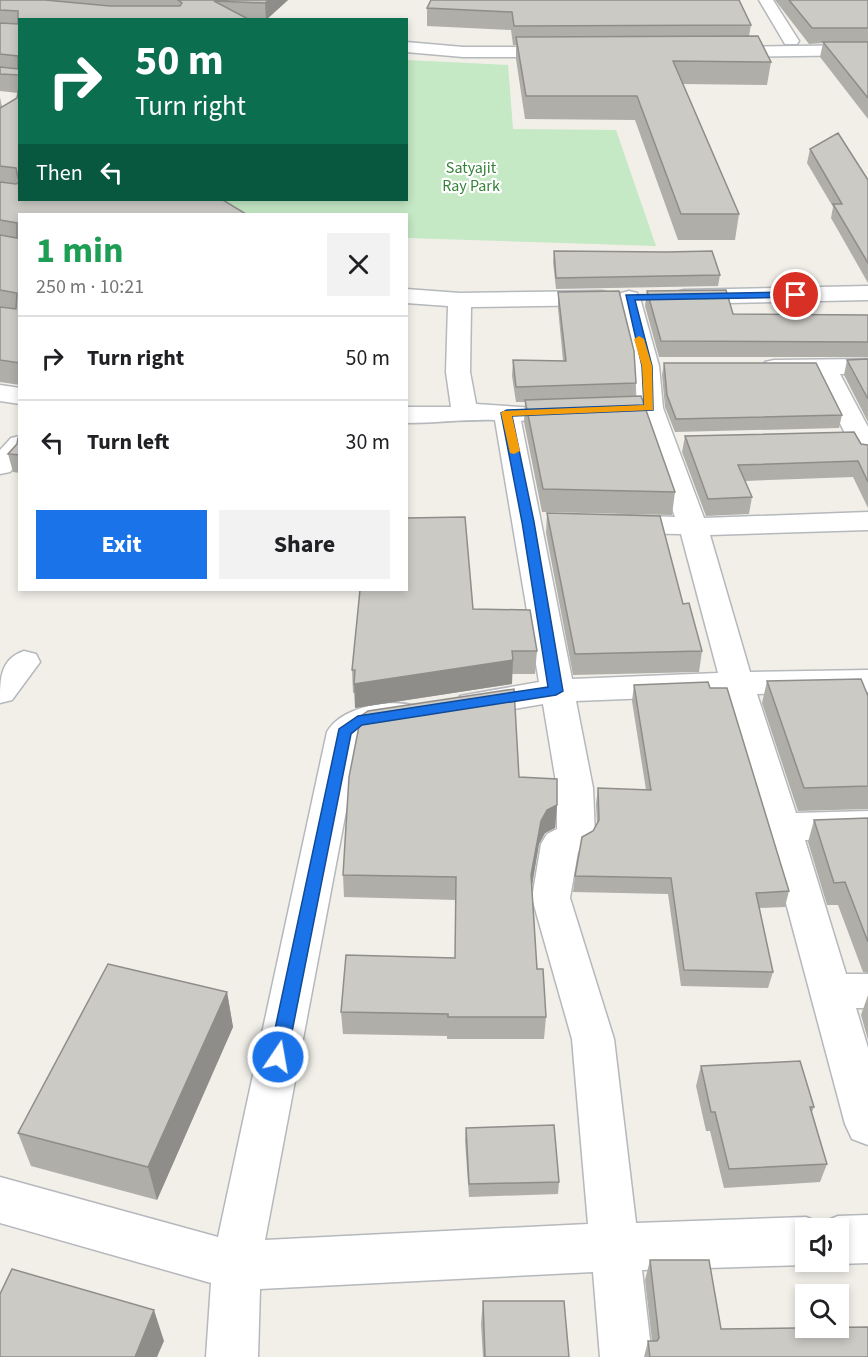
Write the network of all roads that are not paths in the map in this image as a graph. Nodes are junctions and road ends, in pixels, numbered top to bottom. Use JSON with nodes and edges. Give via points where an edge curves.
{"nodes":[{"id":1,"x":766,"y":0,"type":"edge"},
{"id":2,"x":408,"y":38,"type":"edge"},
{"id":3,"x":791,"y":41,"type":"junction"},
{"id":4,"x":868,"y":41,"type":"edge"},
{"id":5,"x":408,"y":47,"type":"edge"},
{"id":6,"x":868,"y":50,"type":"edge"},
{"id":7,"x":868,"y":293,"type":"edge"},
{"id":8,"x":408,"y":296,"type":"edge"},
{"id":9,"x":649,"y":297,"type":"junction"},
{"id":10,"x":460,"y":300,"type":"junction"},
{"id":11,"x":868,"y":366,"type":"edge"},
{"id":12,"x":746,"y":367,"type":"edge"},
{"id":13,"x":824,"y":367,"type":"junction"},
{"id":14,"x":0,"y":393,"type":"edge"},
{"id":15,"x":18,"y":396,"type":"edge"},
{"id":16,"x":464,"y":411,"type":"junction"},
{"id":17,"x":554,"y":412,"type":"edge"},
{"id":18,"x":507,"y":413,"type":"junction"},
{"id":19,"x":408,"y":415,"type":"edge"},
{"id":20,"x":855,"y":444,"type":"edge"},
{"id":21,"x":18,"y":446,"type":"edge"},
{"id":22,"x":0,"y":466,"type":"edge"},
{"id":23,"x":868,"y":521,"type":"edge"},
{"id":24,"x":587,"y":523,"type":"edge"},
{"id":25,"x":693,"y":526,"type":"junction"},
{"id":26,"x":24,"y":662,"type":"dead end"},
{"id":27,"x":868,"y":681,"type":"edge"},
{"id":28,"x":737,"y":683,"type":"junction"},
{"id":29,"x":556,"y":691,"type":"junction"},
{"id":30,"x":0,"y":692,"type":"edge"},
{"id":31,"x":868,"y":825,"type":"edge"},
{"id":32,"x":782,"y":826,"type":"junction"},
{"id":33,"x":849,"y":991,"type":"edge"},
{"id":34,"x":868,"y":1124,"type":"edge"},
{"id":35,"x":0,"y":1200,"type":"edge"},
{"id":36,"x":868,"y":1239,"type":"edge"},
{"id":37,"x":849,"y":1240,"type":"edge"},
{"id":38,"x":795,"y":1241,"type":"edge"},
{"id":39,"x":614,"y":1246,"type":"junction"},
{"id":40,"x":236,"y":1266,"type":"junction"},
{"id":41,"x":232,"y":1357,"type":"edge"},
{"id":42,"x":626,"y":1357,"type":"edge"}],
"edges":[{"from":1,"to":3,"type":"street"},
{"from":2,"to":5,"type":"street","via":[[574,47],[463,52]]},
{"from":3,"to":4,"type":"street"},
{"from":3,"to":6,"type":"street","via":[[708,46]]},
{"from":7,"to":9,"type":"street"},
{"from":8,"to":10,"type":"street"},
{"from":9,"to":10,"type":"street"},
{"from":9,"to":25,"type":"street","via":[[658,367],[638,408],[673,442]]},
{"from":10,"to":16,"type":"street","via":[[458,372]]},
{"from":11,"to":13,"type":"street"},
{"from":12,"to":13,"type":"street"},
{"from":13,"to":20,"type":"street"},
{"from":14,"to":15,"type":"street"},
{"from":16,"to":18,"type":"street"},
{"from":16,"to":19,"type":"street"},
{"from":17,"to":18,"type":"street"},
{"from":18,"to":29,"type":"street","via":[[540,522]]},
{"from":21,"to":22,"type":"street"},
{"from":23,"to":25,"type":"street"},
{"from":24,"to":25,"type":"street"},
{"from":25,"to":28,"type":"street"},
{"from":26,"to":30,"type":"street"},
{"from":27,"to":28,"type":"street"},
{"from":28,"to":29,"type":"street"},
{"from":28,"to":32,"type":"street"},
{"from":29,"to":39,"type":"street","via":[[575,788],[576,836],[560,844],[551,898],[593,1039]]},
{"from":29,"to":40,"type":"street","via":[[358,721],[344,732]]},
{"from":31,"to":32,"type":"street"},
{"from":32,"to":33,"type":"street"},
{"from":33,"to":34,"type":"street"},
{"from":35,"to":40,"type":"street"},
{"from":36,"to":37,"type":"street"},
{"from":38,"to":39,"type":"street"},
{"from":39,"to":40,"type":"street"},
{"from":39,"to":42,"type":"street"},
{"from":40,"to":41,"type":"street"}]}
